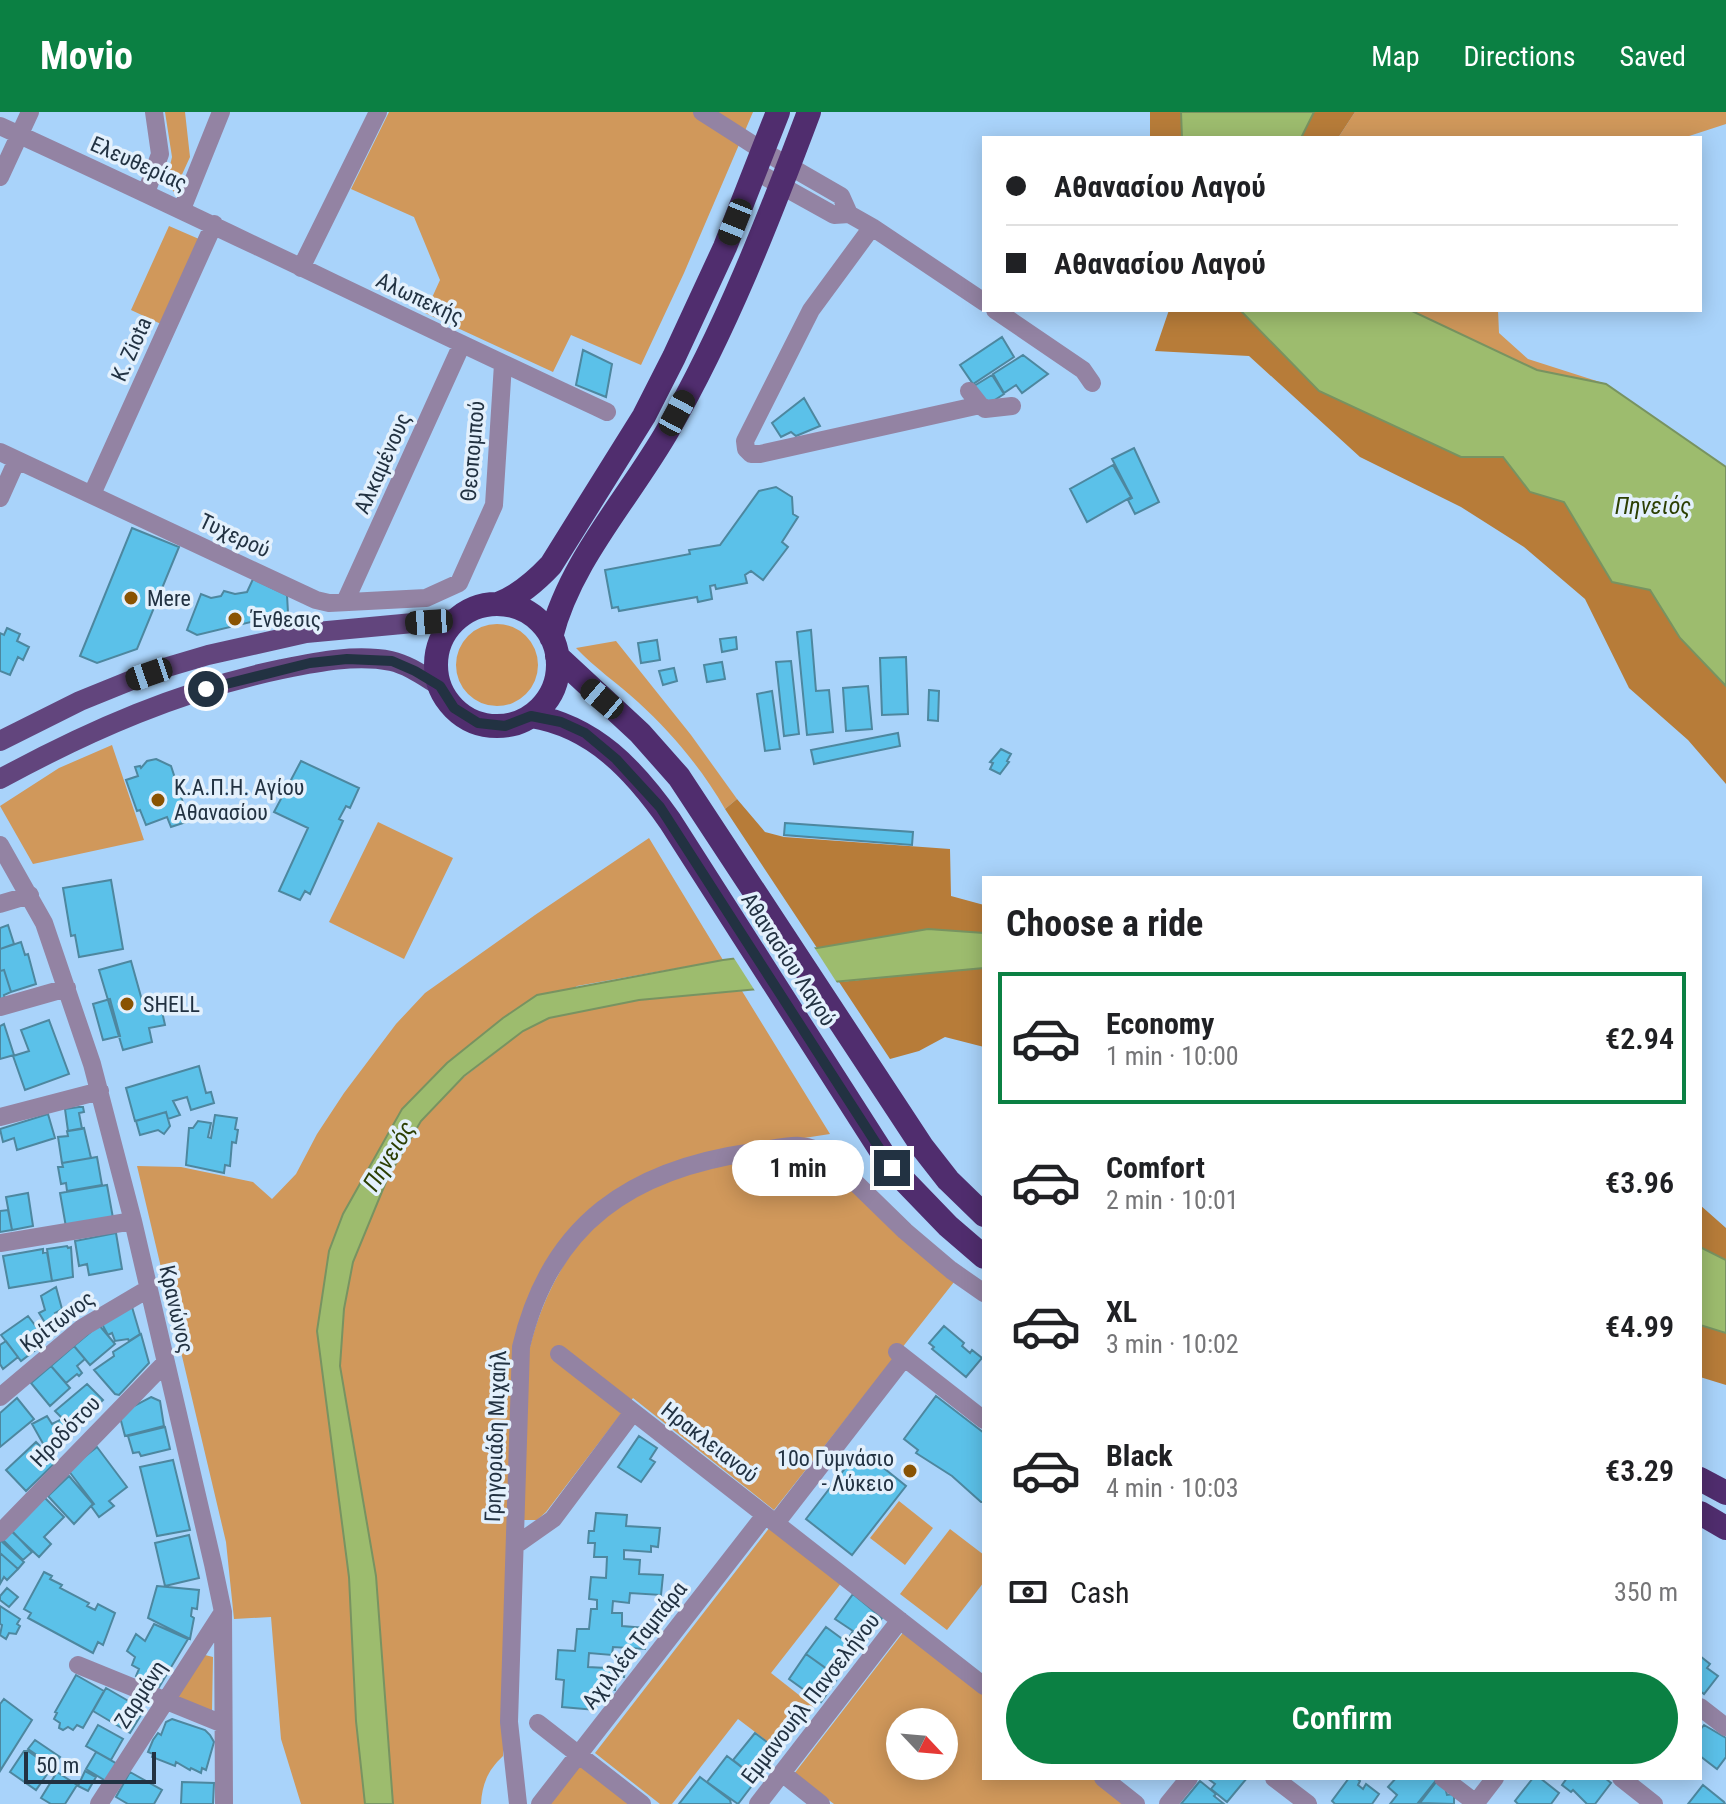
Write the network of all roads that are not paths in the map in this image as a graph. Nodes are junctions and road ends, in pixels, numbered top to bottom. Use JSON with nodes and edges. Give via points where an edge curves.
{"nodes":[{"id":1,"x":30,"y":112,"type":"edge"},
{"id":2,"x":154,"y":112,"type":"edge"},
{"id":3,"x":221,"y":112,"type":"edge"},
{"id":4,"x":378,"y":112,"type":"edge"},
{"id":5,"x":702,"y":112,"type":"edge"},
{"id":6,"x":778,"y":112,"type":"edge"},
{"id":7,"x":809,"y":112,"type":"edge"},
{"id":8,"x":0,"y":126,"type":"edge"},
{"id":9,"x":19,"y":135,"type":"junction"},
{"id":10,"x":759,"y":161,"type":"junction"},
{"id":11,"x":785,"y":175,"type":"junction"},
{"id":12,"x":0,"y":177,"type":"edge"},
{"id":13,"x":146,"y":193,"type":"junction"},
{"id":14,"x":182,"y":209,"type":"junction"},
{"id":15,"x":214,"y":224,"type":"junction"},
{"id":16,"x":872,"y":227,"type":"junction"},
{"id":17,"x":301,"y":268,"type":"junction"},
{"id":18,"x":982,"y":301,"type":"edge"},
{"id":19,"x":998,"y":312,"type":"edge"},
{"id":20,"x":462,"y":344,"type":"junction"},
{"id":21,"x":503,"y":364,"type":"junction"},
{"id":22,"x":1092,"y":383,"type":"dead end"},
{"id":23,"x":1012,"y":406,"type":"dead end"},
{"id":24,"x":607,"y":412,"type":"dead end"},
{"id":25,"x":9,"y":456,"type":"edge"},
{"id":26,"x":92,"y":494,"type":"junction"},
{"id":27,"x":0,"y":498,"type":"edge"},
{"id":28,"x":459,"y":583,"type":"joint"},
{"id":29,"x":345,"y":602,"type":"junction"},
{"id":30,"x":498,"y":604,"type":"junction"},
{"id":31,"x":456,"y":619,"type":"junction"},
{"id":32,"x":554,"y":647,"type":"junction"},
{"id":33,"x":440,"y":686,"type":"junction"},
{"id":34,"x":531,"y":716,"type":"junction"},
{"id":35,"x":0,"y":741,"type":"edge"},
{"id":36,"x":0,"y":779,"type":"edge"},
{"id":37,"x":0,"y":845,"type":"edge"},
{"id":38,"x":30,"y":895,"type":"junction"},
{"id":39,"x":0,"y":904,"type":"edge"},
{"id":40,"x":67,"y":988,"type":"junction"},
{"id":41,"x":0,"y":1007,"type":"edge"},
{"id":42,"x":100,"y":1091,"type":"junction"},
{"id":43,"x":0,"y":1117,"type":"edge"},
{"id":44,"x":982,"y":1213,"type":"edge"},
{"id":45,"x":133,"y":1221,"type":"junction"},
{"id":46,"x":0,"y":1243,"type":"edge"},
{"id":47,"x":982,"y":1255,"type":"edge"},
{"id":48,"x":148,"y":1289,"type":"junction"},
{"id":49,"x":982,"y":1292,"type":"edge"},
{"id":50,"x":559,"y":1354,"type":"dead end"},
{"id":51,"x":165,"y":1363,"type":"junction"},
{"id":52,"x":0,"y":1397,"type":"edge"},
{"id":53,"x":633,"y":1412,"type":"junction"},
{"id":54,"x":982,"y":1418,"type":"edge"},
{"id":55,"x":1702,"y":1480,"type":"edge"},
{"id":56,"x":1726,"y":1493,"type":"edge"},
{"id":57,"x":1702,"y":1514,"type":"edge"},
{"id":58,"x":770,"y":1519,"type":"junction"},
{"id":59,"x":1726,"y":1528,"type":"edge"},
{"id":60,"x":0,"y":1533,"type":"edge"},
{"id":61,"x":516,"y":1545,"type":"junction"},
{"id":62,"x":223,"y":1612,"type":"junction"},
{"id":63,"x":900,"y":1620,"type":"junction"},
{"id":64,"x":78,"y":1665,"type":"dead end"},
{"id":65,"x":982,"y":1684,"type":"edge"},
{"id":66,"x":163,"y":1701,"type":"junction"},
{"id":67,"x":1702,"y":1709,"type":"edge"},
{"id":68,"x":538,"y":1723,"type":"dead end"},
{"id":69,"x":223,"y":1724,"type":"junction"},
{"id":70,"x":1726,"y":1727,"type":"edge"},
{"id":71,"x":579,"y":1755,"type":"junction"},
{"id":72,"x":782,"y":1773,"type":"junction"},
{"id":73,"x":1106,"y":1780,"type":"edge"},
{"id":74,"x":1187,"y":1780,"type":"edge"},
{"id":75,"x":1277,"y":1780,"type":"edge"},
{"id":76,"x":1446,"y":1780,"type":"edge"},
{"id":77,"x":1494,"y":1780,"type":"edge"},
{"id":78,"x":1624,"y":1780,"type":"edge"},
{"id":79,"x":99,"y":1804,"type":"edge"},
{"id":80,"x":224,"y":1804,"type":"edge"},
{"id":81,"x":518,"y":1804,"type":"edge"},
{"id":82,"x":540,"y":1804,"type":"edge"},
{"id":83,"x":642,"y":1804,"type":"edge"},
{"id":84,"x":758,"y":1804,"type":"edge"},
{"id":85,"x":821,"y":1804,"type":"edge"},
{"id":86,"x":1136,"y":1804,"type":"edge"},
{"id":87,"x":1168,"y":1804,"type":"edge"},
{"id":88,"x":1308,"y":1804,"type":"edge"},
{"id":89,"x":1476,"y":1804,"type":"edge"},
{"id":90,"x":1654,"y":1804,"type":"edge"}],
"edges":[{"from":1,"to":9,"type":"street"},
{"from":2,"to":13,"type":"street","via":[[160,154]]},
{"from":3,"to":14,"type":"street"},
{"from":4,"to":17,"type":"street"},
{"from":5,"to":10,"type":"street"},
{"from":6,"to":10,"type":"highway"},
{"from":7,"to":11,"type":"highway"},
{"from":8,"to":9,"type":"street","name":"Ελευθερίας"},
{"from":9,"to":12,"type":"street"},
{"from":9,"to":13,"type":"street","name":"Ελευθερίας"},
{"from":10,"to":11,"type":"street"},
{"from":10,"to":30,"type":"highway","via":[[691,323],[636,429],[551,565]]},
{"from":11,"to":16,"type":"street","via":[[834,215],[849,214]]},
{"from":11,"to":32,"type":"highway","via":[[717,337],[652,457],[572,581],[559,609]]},
{"from":13,"to":14,"type":"street","name":"Ελευθερίας"},
{"from":14,"to":15,"type":"street","name":"Ελευθερίας"},
{"from":15,"to":17,"type":"street","name":"Αλωπεκής"},
{"from":15,"to":26,"type":"street","name":"K. Ziota"},
{"from":16,"to":18,"type":"street"},
{"from":16,"to":23,"type":"street","via":[[811,310],[745,441],[746,449],[760,454],[974,398],[985,409]]},
{"from":17,"to":20,"type":"street","name":"Αλωπεκής"},
{"from":19,"to":22,"type":"street","via":[[1083,370]]},
{"from":20,"to":21,"type":"street","name":"Αλωπεκής"},
{"from":20,"to":29,"type":"street","name":"Αλκαμένους"},
{"from":21,"to":24,"type":"street","name":"Αλωπεκής"},
{"from":21,"to":28,"type":"street","name":"Θεοπομπού","via":[[494,505]]},
{"from":25,"to":26,"type":"street","name":"Τυχερού"},
{"from":25,"to":27,"type":"street"},
{"from":26,"to":29,"type":"street","name":"Τυχερού","via":[[316,600]]},
{"from":28,"to":29,"type":"street","name":"Τυχερού","via":[[426,598]]},
{"from":30,"to":31,"type":"highway"},
{"from":30,"to":32,"type":"highway","via":[[528,612],[544,626]]},
{"from":31,"to":33,"type":"highway","via":[[438,649]]},
{"from":31,"to":35,"type":"main road","via":[[306,633],[208,655],[80,701]]},
{"from":32,"to":34,"type":"highway","via":[[554,687]]},
{"from":32,"to":44,"type":"highway","name":"Αθανασίου Λαγού","via":[[654,747],[700,807],[923,1148]]},
{"from":33,"to":34,"type":"highway","via":[[454,708],[478,723],[505,726]]},
{"from":33,"to":36,"type":"main road","via":[[406,666],[382,660],[331,661],[269,672],[148,709]]},
{"from":34,"to":47,"type":"highway","name":"Αθανασίου Λαγού","via":[[570,725],[597,741],[640,783],[670,821],[892,1168]]},
{"from":37,"to":38,"type":"street","name":"Κρανώνος"},
{"from":38,"to":39,"type":"street"},
{"from":38,"to":40,"type":"street","name":"Κρανώνος"},
{"from":40,"to":41,"type":"street"},
{"from":40,"to":42,"type":"street","name":"Κρανώνος"},
{"from":42,"to":43,"type":"street"},
{"from":42,"to":45,"type":"street","name":"Κρανώνος"},
{"from":45,"to":46,"type":"street"},
{"from":45,"to":48,"type":"street","name":"Κρανώνος"},
{"from":48,"to":51,"type":"street","name":"Κρανώνος"},
{"from":48,"to":52,"type":"street","name":"Κρίτωνος","via":[[82,1328]]},
{"from":49,"to":61,"type":"street","name":"Γρηγοριάδη Μιχαήλ","via":[[905,1231],[817,1148],[804,1144],[683,1166],[636,1185],[605,1206],[567,1247],[528,1319],[519,1365]]},
{"from":50,"to":53,"type":"street","name":"Ηρακλειανού"},
{"from":51,"to":60,"type":"street","name":"Ηροδότου"},
{"from":51,"to":62,"type":"street","name":"Κρανώνος"},
{"from":53,"to":58,"type":"street","name":"Ηρακλειανού"},
{"from":53,"to":61,"type":"street","via":[[553,1519]]},
{"from":54,"to":58,"type":"street","name":"Αχιλλέα Ταμπάρα","via":[[900,1354]]},
{"from":55,"to":56,"type":"highway"},
{"from":57,"to":59,"type":"highway"},
{"from":58,"to":63,"type":"street","name":"Ηρακλειανού"},
{"from":58,"to":71,"type":"street","name":"Αχιλλέα Ταμπάρα"},
{"from":61,"to":81,"type":"street","name":"Γρηγοριάδη Μιχαήλ","via":[[509,1722]]},
{"from":62,"to":66,"type":"street","name":"Ζαρμάνη"},
{"from":62,"to":69,"type":"street","name":"Κρανώνος"},
{"from":63,"to":65,"type":"street","name":"Ηρακλειανού"},
{"from":63,"to":72,"type":"street","name":"Εμμανουήλ Πανσελήνου"},
{"from":64,"to":66,"type":"street"},
{"from":66,"to":69,"type":"street"},
{"from":66,"to":79,"type":"street","name":"Ζαρμάνη"},
{"from":67,"to":70,"type":"street"},
{"from":68,"to":71,"type":"street"},
{"from":69,"to":80,"type":"street","name":"Κρανώνος"},
{"from":71,"to":82,"type":"street","name":"Αχιλλέα Ταμπάρα"},
{"from":71,"to":83,"type":"street"},
{"from":72,"to":84,"type":"street","name":"Εμμανουήλ Πανσελήνου"},
{"from":72,"to":85,"type":"street"},
{"from":73,"to":86,"type":"street"},
{"from":74,"to":87,"type":"street"},
{"from":75,"to":88,"type":"street"},
{"from":76,"to":89,"type":"street"},
{"from":77,"to":89,"type":"street"},
{"from":78,"to":90,"type":"street"}]}
